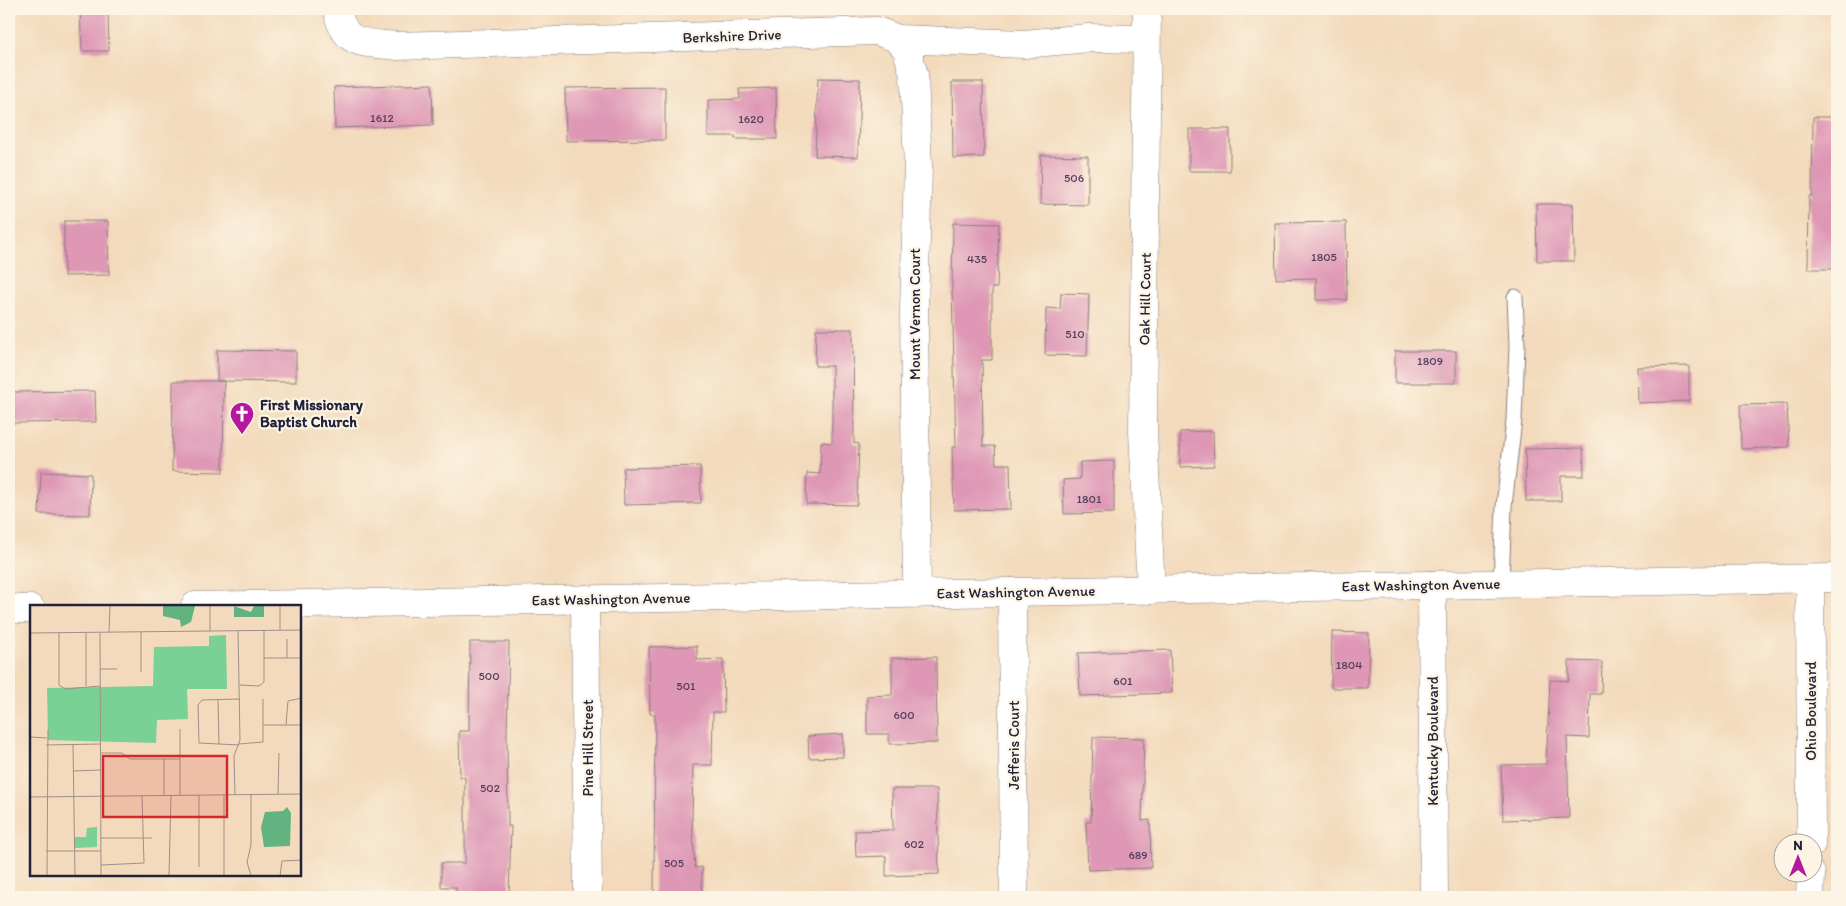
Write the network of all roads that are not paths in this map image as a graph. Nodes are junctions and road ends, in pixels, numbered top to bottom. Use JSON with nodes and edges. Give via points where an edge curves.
{"nodes":[{"id":1,"x":337,"y":9,"type":"edge"},
{"id":2,"x":1147,"y":9,"type":"edge"},
{"id":3,"x":898,"y":38,"type":"junction"},
{"id":4,"x":1146,"y":39,"type":"junction"},
{"id":5,"x":1515,"y":297,"type":"dead end"},
{"id":6,"x":1837,"y":578,"type":"edge"},
{"id":7,"x":1810,"y":579,"type":"junction"},
{"id":8,"x":1501,"y":584,"type":"junction"},
{"id":9,"x":1432,"y":585,"type":"junction"},
{"id":10,"x":1151,"y":590,"type":"junction"},
{"id":11,"x":1012,"y":592,"type":"junction"},
{"id":12,"x":916,"y":594,"type":"junction"},
{"id":13,"x":585,"y":599,"type":"junction"},
{"id":14,"x":251,"y":605,"type":"edge"},
{"id":15,"x":9,"y":609,"type":"edge"},
{"id":16,"x":30,"y":609,"type":"edge"},
{"id":17,"x":1811,"y":834,"type":"edge"},
{"id":18,"x":1811,"y":884,"type":"edge"},
{"id":19,"x":588,"y":897,"type":"edge"},
{"id":20,"x":1014,"y":897,"type":"edge"},
{"id":21,"x":1434,"y":897,"type":"edge"},
{"id":22,"x":1810,"y":897,"type":"edge"}],
"edges":[{"from":1,"to":3,"type":"street","name":"Berkshire Drive","via":[[348,37],[360,42],[398,46],[877,31]]},
{"from":2,"to":4,"type":"street","name":"Oak Hill Court"},
{"from":3,"to":4,"type":"street","name":"Berkshire Drive","via":[[1024,44],[1089,38]]},
{"from":3,"to":12,"type":"street","name":"Mount Vernon Court","via":[[907,50],[914,75],[918,167],[914,311]]},
{"from":4,"to":10,"type":"street","name":"Oak Hill Court","via":[[1143,431]]},
{"from":5,"to":8,"type":"lane","via":[[1514,420],[1504,506]]},
{"from":6,"to":7,"type":"street","name":"East Washington Avenue"},
{"from":7,"to":8,"type":"street","name":"East Washington Avenue"},
{"from":7,"to":17,"type":"street","name":"Ohio Boulevard"},
{"from":8,"to":9,"type":"street","name":"East Washington Avenue"},
{"from":9,"to":10,"type":"street","name":"East Washington Avenue"},
{"from":9,"to":21,"type":"street","name":"Kentucky Boulevard"},
{"from":10,"to":11,"type":"street","name":"East Washington Avenue"},
{"from":11,"to":12,"type":"street","name":"East Washington Avenue"},
{"from":11,"to":20,"type":"street","name":"Jefferis Court"},
{"from":12,"to":13,"type":"street","name":"East Washington Avenue"},
{"from":13,"to":14,"type":"street","name":"East Washington Avenue"},
{"from":13,"to":19,"type":"street","name":"Pine Hill Street"},
{"from":15,"to":16,"type":"street"},
{"from":18,"to":22,"type":"street"}]}
